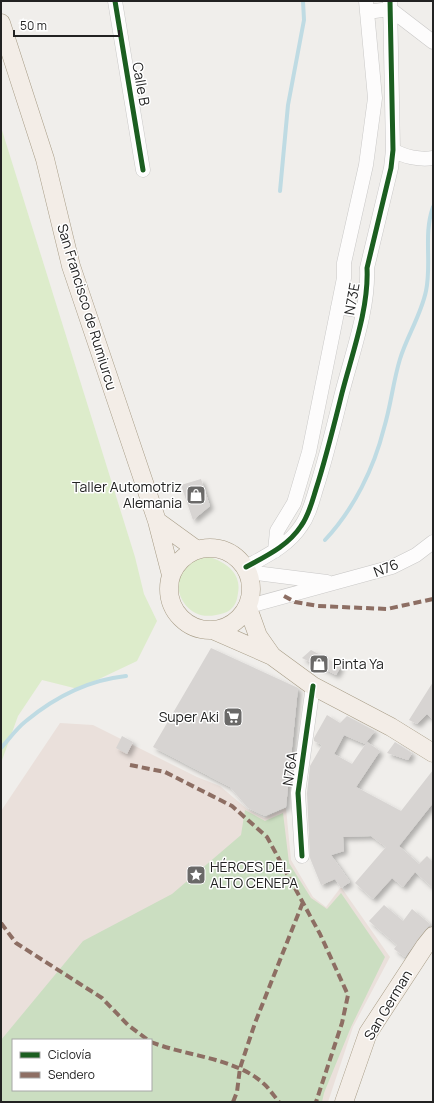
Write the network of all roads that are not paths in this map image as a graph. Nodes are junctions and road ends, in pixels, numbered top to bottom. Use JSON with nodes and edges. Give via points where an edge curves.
{"nodes":[{"id":1,"x":115,"y":1,"type":"edge"},
{"id":2,"x":390,"y":5,"type":"edge"},
{"id":3,"x":366,"y":6,"type":"edge"},
{"id":4,"x":1,"y":23,"type":"edge"},
{"id":5,"x":433,"y":42,"type":"edge"},
{"id":6,"x":393,"y":150,"type":"junction"},
{"id":7,"x":433,"y":158,"type":"edge"},
{"id":8,"x":143,"y":170,"type":"dead end"},
{"id":9,"x":344,"y":278,"type":"junction"},
{"id":10,"x":368,"y":284,"type":"junction"},
{"id":11,"x":338,"y":307,"type":"junction"},
{"id":12,"x":362,"y":311,"type":"junction"},
{"id":13,"x":309,"y":452,"type":"junction"},
{"id":14,"x":326,"y":458,"type":"junction"},
{"id":15,"x":156,"y":521,"type":"junction"},
{"id":16,"x":433,"y":542,"type":"edge"},
{"id":17,"x":197,"y":550,"type":"junction"},
{"id":18,"x":275,"y":551,"type":"junction"},
{"id":19,"x":247,"y":569,"type":"junction"},
{"id":20,"x":171,"y":575,"type":"junction"},
{"id":21,"x":333,"y":582,"type":"junction"},
{"id":22,"x":248,"y":607,"type":"junction"},
{"id":23,"x":215,"y":631,"type":"junction"},
{"id":24,"x":272,"y":656,"type":"junction"},
{"id":25,"x":313,"y":686,"type":"junction"},
{"id":26,"x":433,"y":754,"type":"edge"},
{"id":27,"x":302,"y":856,"type":"dead end"},
{"id":28,"x":433,"y":936,"type":"edge"},
{"id":29,"x":344,"y":1102,"type":"edge"}],
"edges":[{"from":1,"to":8,"type":"street","name":"Calle B"},
{"from":2,"to":3,"type":"street"},
{"from":2,"to":5,"type":"street"},
{"from":2,"to":6,"type":"street","name":"N73E"},
{"from":3,"to":9,"type":"street","name":"N73E","via":[[375,98],[366,165],[344,263]]},
{"from":4,"to":15,"type":"main road","name":"San Francisco de Rumiurcu","via":[[45,159],[71,266]]},
{"from":6,"to":7,"type":"street","via":[[417,158]]},
{"from":6,"to":10,"type":"street","name":"N73E","via":[[367,268]]},
{"from":9,"to":10,"type":"street"},
{"from":9,"to":11,"type":"street","name":"N73E"},
{"from":10,"to":12,"type":"street","name":"N73E"},
{"from":11,"to":12,"type":"street"},
{"from":11,"to":13,"type":"street","name":"N73E"},
{"from":12,"to":14,"type":"street","name":"N73E"},
{"from":13,"to":14,"type":"street"},
{"from":13,"to":18,"type":"street","name":"N73E","via":[[294,503],[278,530]]},
{"from":14,"to":18,"type":"street","name":"N73E","via":[[302,525],[292,538]]},
{"from":15,"to":17,"type":"main road"},
{"from":15,"to":20,"type":"main road","name":"San Francisco de Rumiurcu"},
{"from":16,"to":21,"type":"street","name":"N76","via":[[416,555],[392,567]]},
{"from":17,"to":19,"type":"main road","via":[[215,548],[233,554]]},
{"from":17,"to":20,"type":"main road","via":[[181,560]]},
{"from":18,"to":19,"type":"street","name":"N73E"},
{"from":19,"to":21,"type":"street","name":"N76"},
{"from":19,"to":22,"type":"main road","via":[[252,589]]},
{"from":20,"to":23,"type":"main road","via":[[168,587],[175,612],[184,622],[195,628]]},
{"from":21,"to":22,"type":"street","name":"N76"},
{"from":22,"to":23,"type":"main road","via":[[239,619],[228,627]]},
{"from":22,"to":24,"type":"main road","via":[[258,636]]},
{"from":23,"to":24,"type":"main road"},
{"from":24,"to":25,"type":"main road"},
{"from":25,"to":26,"type":"main road","via":[[391,727]]},
{"from":25,"to":27,"type":"street","name":"N76A","via":[[298,793]]},
{"from":28,"to":29,"type":"main road","name":"San German","via":[[368,1033]]}]}
